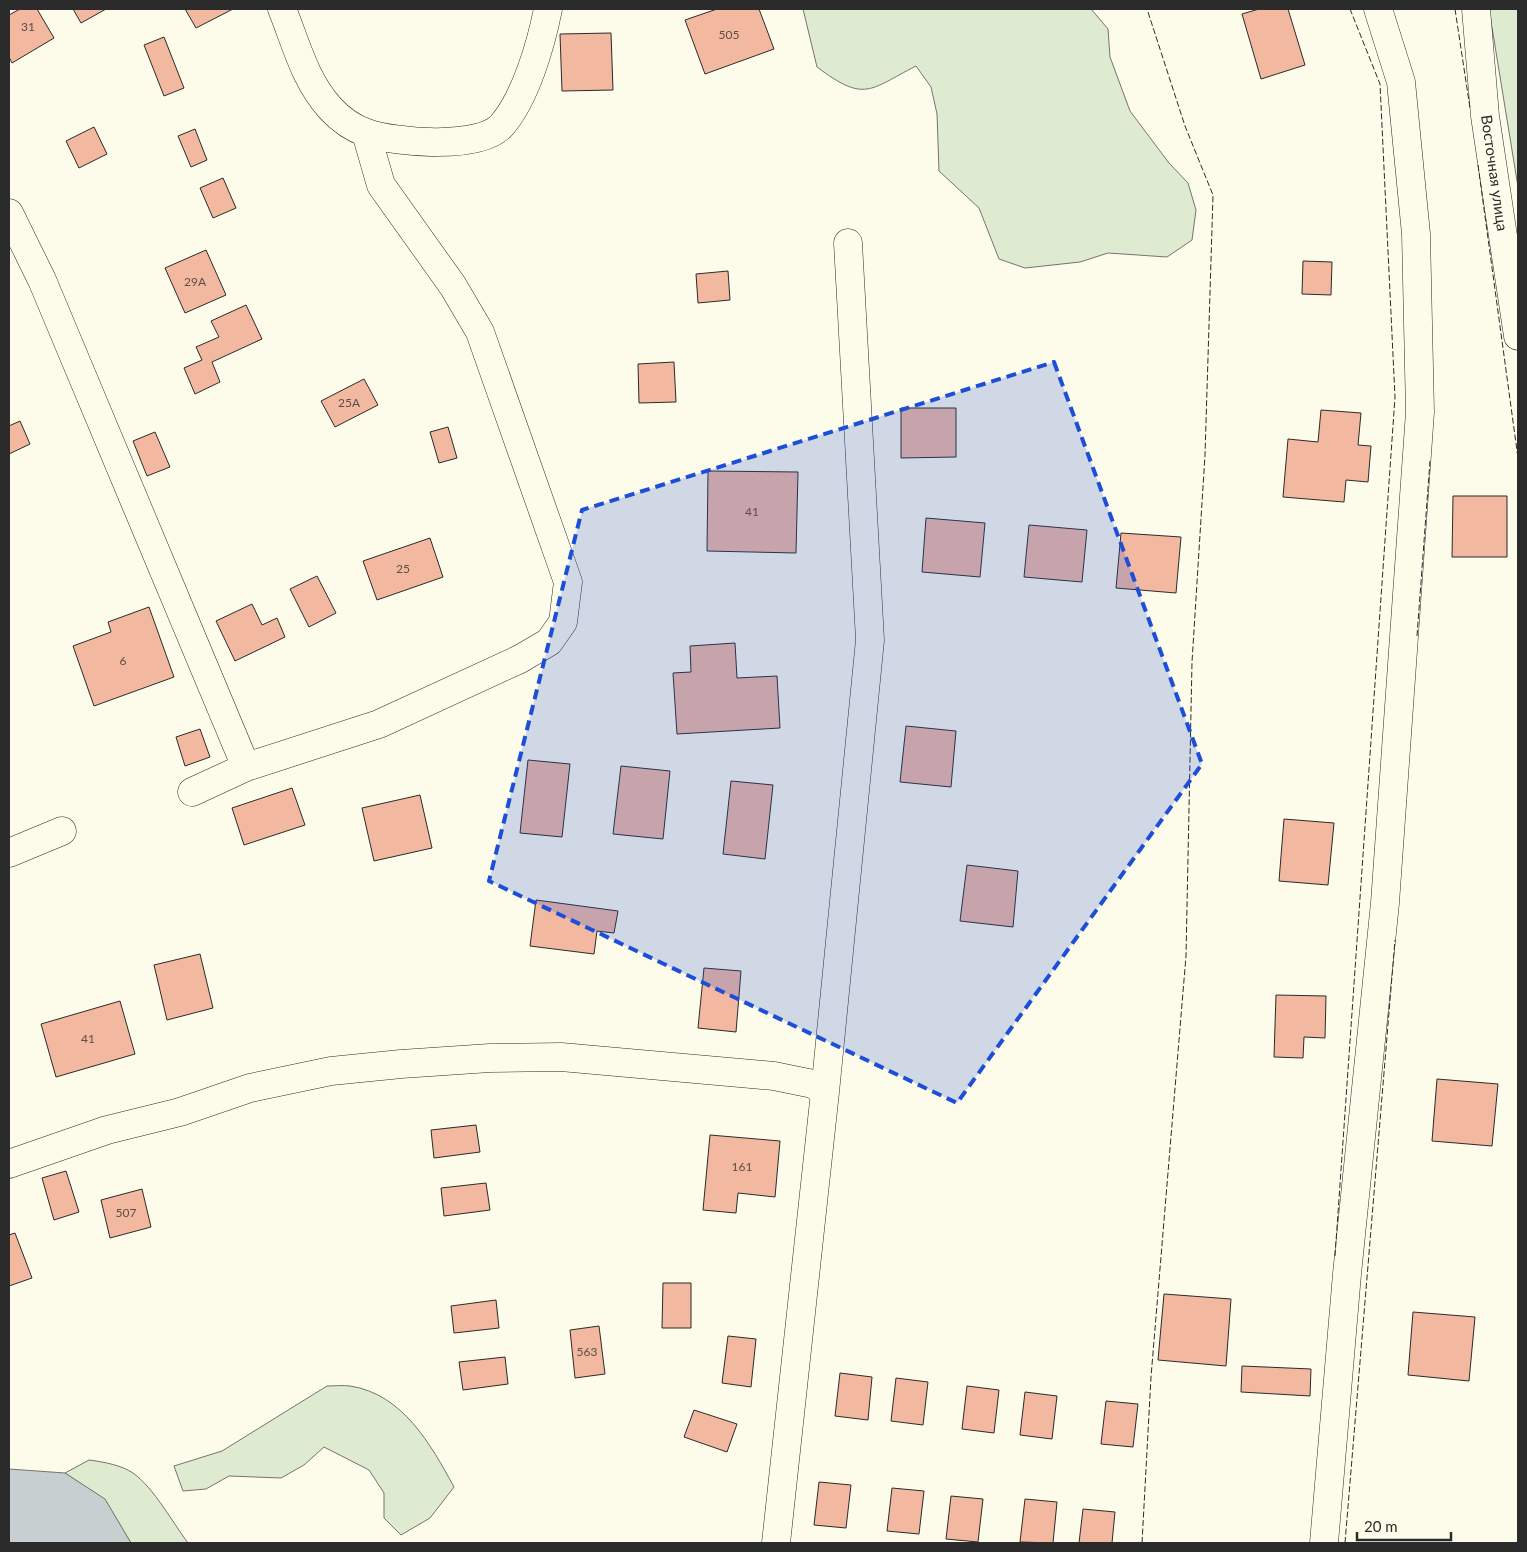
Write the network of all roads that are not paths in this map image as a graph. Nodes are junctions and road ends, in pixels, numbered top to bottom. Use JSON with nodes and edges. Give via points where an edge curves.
{"nodes":[{"id":1,"x":282,"y":9,"type":"edge"},
{"id":2,"x":548,"y":9,"type":"edge"},
{"id":3,"x":1378,"y":9,"type":"edge"},
{"id":4,"x":1476,"y":9,"type":"edge"},
{"id":5,"x":366,"y":133,"type":"junction"},
{"id":6,"x":9,"y":213,"type":"edge"},
{"id":7,"x":848,"y":243,"type":"dead end"},
{"id":8,"x":1518,"y":336,"type":"edge"},
{"id":9,"x":246,"y":767,"type":"junction"},
{"id":10,"x":192,"y":792,"type":"dead end"},
{"id":11,"x":62,"y":831,"type":"dead end"},
{"id":12,"x":9,"y":852,"type":"edge"},
{"id":13,"x":826,"y":1092,"type":"junction"},
{"id":14,"x":9,"y":1164,"type":"edge"},
{"id":15,"x":776,"y":1543,"type":"edge"},
{"id":16,"x":1324,"y":1543,"type":"edge"}],
"edges":[{"from":1,"to":5,"type":"street","via":[[304,69],[316,89],[347,124]]},
{"from":2,"to":5,"type":"street","via":[[536,53],[502,126],[467,141],[385,138]]},
{"from":3,"to":16,"type":"street","via":[[1401,82],[1416,234],[1420,412],[1385,903],[1347,1274]]},
{"from":4,"to":8,"type":"street","name":"Восточная улица","via":[[1485,116]]},
{"from":5,"to":9,"type":"street","via":[[381,185],[453,286],[480,332],[568,582],[563,622],[549,642],[520,660],[379,724]]},
{"from":6,"to":9,"type":"street","via":[[42,280]]},
{"from":7,"to":13,"type":"street","via":[[870,640]]},
{"from":9,"to":10,"type":"street"},
{"from":11,"to":12,"type":"street"},
{"from":13,"to":14,"type":"street","via":[[813,1084],[774,1076],[562,1057],[490,1058],[331,1070],[250,1088],[180,1112],[106,1130]]},
{"from":13,"to":15,"type":"street"}]}
